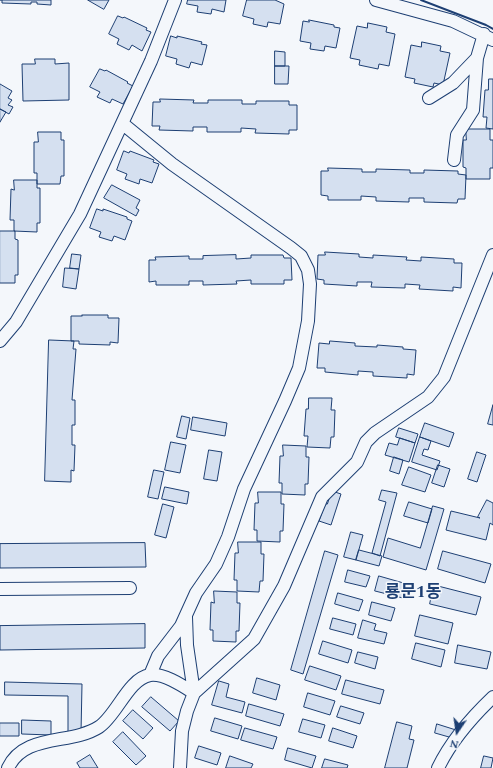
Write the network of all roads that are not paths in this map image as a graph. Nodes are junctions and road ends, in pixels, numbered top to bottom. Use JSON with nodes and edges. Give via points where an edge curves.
{"nodes":[{"id":1,"x":175,"y":0,"type":"edge"},
{"id":2,"x":376,"y":0,"type":"edge"},
{"id":3,"x":489,"y":37,"type":"edge"},
{"id":4,"x":477,"y":58,"type":"junction"},
{"id":5,"x":429,"y":98,"type":"dead end"},
{"id":6,"x":123,"y":124,"type":"junction"},
{"id":7,"x":454,"y":160,"type":"dead end"},
{"id":8,"x":493,"y":255,"type":"edge"},
{"id":9,"x":0,"y":341,"type":"edge"},
{"id":10,"x":0,"y":588,"type":"edge"},
{"id":11,"x":130,"y":588,"type":"dead end"},
{"id":12,"x":186,"y":616,"type":"junction"},
{"id":13,"x":150,"y":675,"type":"junction"},
{"id":14,"x":194,"y":693,"type":"junction"},
{"id":15,"x":493,"y":696,"type":"edge"},
{"id":16,"x":8,"y":768,"type":"edge"},
{"id":17,"x":180,"y":768,"type":"edge"},
{"id":18,"x":438,"y":768,"type":"edge"}],
"edges":[{"from":1,"to":6,"type":"street"},
{"from":2,"to":3,"type":"street","via":[[453,20]]},
{"from":3,"to":4,"type":"street"},
{"from":4,"to":5,"type":"street","via":[[453,83]]},
{"from":4,"to":7,"type":"street","via":[[473,110],[457,135]]},
{"from":6,"to":9,"type":"street","via":[[80,214],[16,322]]},
{"from":6,"to":12,"type":"street","via":[[172,164],[301,256],[308,270],[310,284],[308,321],[299,368],[244,489],[216,564],[196,593]]},
{"from":8,"to":14,"type":"street","via":[[444,377],[428,398],[375,433],[366,442],[356,462],[322,497],[284,586],[254,639]]},
{"from":10,"to":11,"type":"street"},
{"from":12,"to":13,"type":"street","via":[[158,656]]},
{"from":12,"to":14,"type":"street","via":[[187,645]]},
{"from":13,"to":14,"type":"street","via":[[164,677]]},
{"from":13,"to":16,"type":"street","via":[[139,679],[100,727],[84,734],[24,749]]},
{"from":14,"to":17,"type":"street","via":[[182,731]]},
{"from":15,"to":18,"type":"street","via":[[445,754]]}]}
